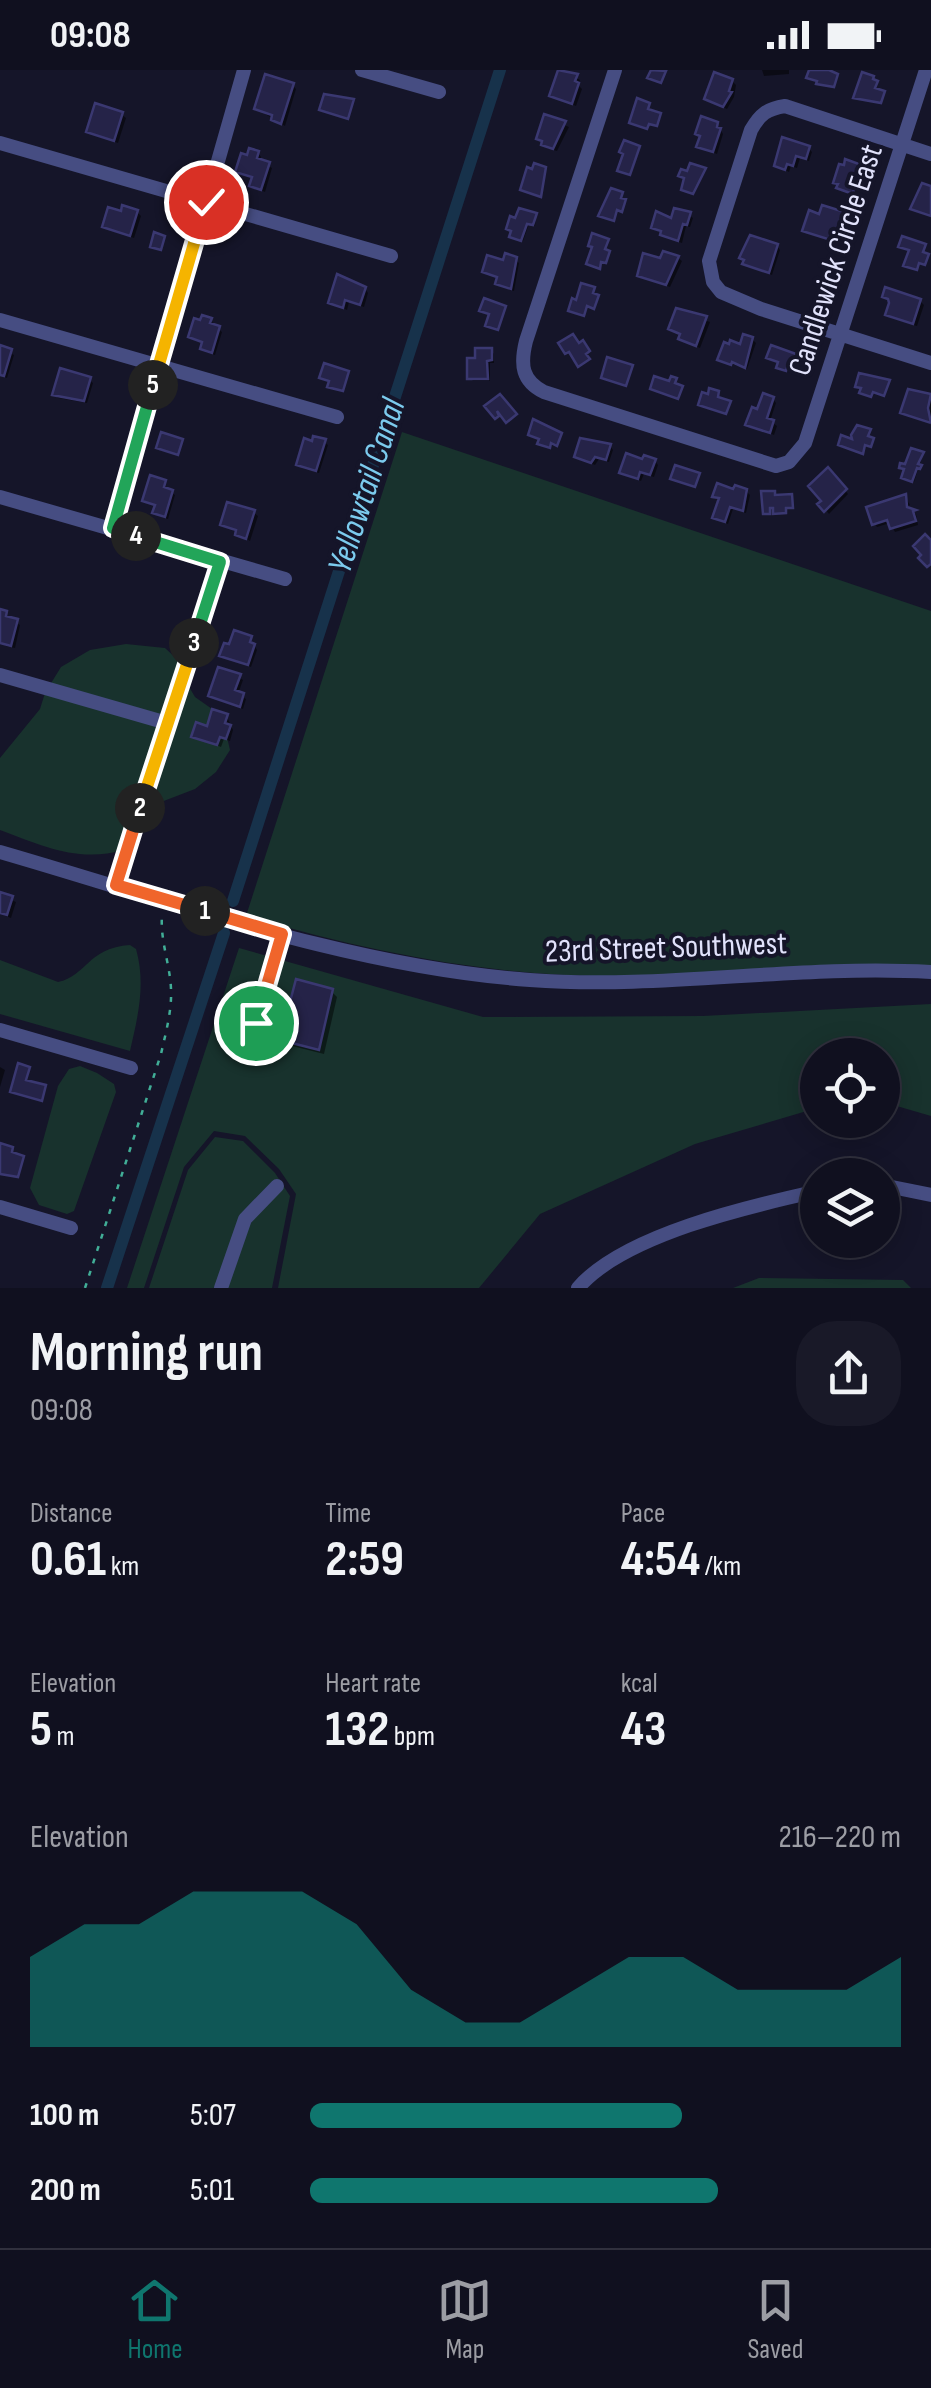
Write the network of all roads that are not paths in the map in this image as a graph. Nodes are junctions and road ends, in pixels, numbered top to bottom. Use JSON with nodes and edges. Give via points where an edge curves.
{"nodes":[{"id":1,"x":244,"y":70,"type":"edge"},
{"id":2,"x":362,"y":70,"type":"edge"},
{"id":3,"x":616,"y":70,"type":"edge"},
{"id":4,"x":926,"y":70,"type":"edge"},
{"id":5,"x":439,"y":92,"type":"dead end"},
{"id":6,"x":0,"y":143,"type":"edge"},
{"id":7,"x":902,"y":145,"type":"junction"},
{"id":8,"x":931,"y":154,"type":"edge"},
{"id":9,"x":206,"y":202,"type":"junction"},
{"id":10,"x":392,"y":256,"type":"dead end"},
{"id":11,"x":0,"y":320,"type":"edge"},
{"id":12,"x":841,"y":334,"type":"junction"},
{"id":13,"x":931,"y":363,"type":"edge"},
{"id":14,"x":158,"y":365,"type":"junction"},
{"id":15,"x":337,"y":417,"type":"dead end"},
{"id":16,"x":0,"y":497,"type":"edge"},
{"id":17,"x":113,"y":528,"type":"junction"},
{"id":18,"x":220,"y":562,"type":"junction"},
{"id":19,"x":285,"y":580,"type":"dead end"},
{"id":20,"x":0,"y":674,"type":"edge"},
{"id":21,"x":167,"y":723,"type":"junction"},
{"id":22,"x":0,"y":852,"type":"edge"},
{"id":23,"x":116,"y":885,"type":"junction"},
{"id":24,"x":282,"y":934,"type":"junction"},
{"id":25,"x":931,"y":972,"type":"edge"},
{"id":26,"x":256,"y":1023,"type":"dead end"},
{"id":27,"x":0,"y":1030,"type":"edge"},
{"id":28,"x":131,"y":1068,"type":"dead end"},
{"id":29,"x":277,"y":1186,"type":"dead end"},
{"id":30,"x":900,"y":1189,"type":"edge"},
{"id":31,"x":931,"y":1195,"type":"edge"},
{"id":32,"x":800,"y":1196,"type":"edge"},
{"id":33,"x":0,"y":1207,"type":"edge"},
{"id":34,"x":70,"y":1228,"type":"dead end"},
{"id":35,"x":222,"y":1288,"type":"edge"},
{"id":36,"x":578,"y":1288,"type":"edge"}],
"edges":[{"from":1,"to":9,"type":"street"},
{"from":2,"to":5,"type":"street"},
{"from":3,"to":12,"type":"street","name":"Candlewick Circle East","via":[[526,342],[522,370],[532,386],[776,466],[805,443]]},
{"from":4,"to":7,"type":"street","name":"Candlewick Circle East"},
{"from":6,"to":9,"type":"street"},
{"from":7,"to":8,"type":"street"},
{"from":7,"to":12,"type":"street","name":"Candlewick Circle East"},
{"from":7,"to":12,"type":"street","via":[[785,106],[768,109],[751,130],[723,215],[709,261],[721,292]]},
{"from":9,"to":10,"type":"street"},
{"from":9,"to":14,"type":"street"},
{"from":11,"to":14,"type":"street"},
{"from":12,"to":13,"type":"street"},
{"from":14,"to":15,"type":"street"},
{"from":14,"to":17,"type":"street"},
{"from":16,"to":17,"type":"street"},
{"from":17,"to":18,"type":"street"},
{"from":18,"to":19,"type":"street"},
{"from":18,"to":21,"type":"street"},
{"from":20,"to":21,"type":"street"},
{"from":21,"to":23,"type":"street"},
{"from":22,"to":23,"type":"street","name":"23rd Street Southwest"},
{"from":23,"to":24,"type":"street","name":"23rd Street Southwest"},
{"from":24,"to":25,"type":"street","name":"23rd Street Southwest","via":[[425,968],[541,981]]},
{"from":24,"to":26,"type":"street"},
{"from":27,"to":28,"type":"street"},
{"from":29,"to":35,"type":"street","via":[[244,1218]]},
{"from":30,"to":31,"type":"street"},
{"from":32,"to":36,"type":"street","via":[[650,1239]]},
{"from":33,"to":34,"type":"street"}]}
